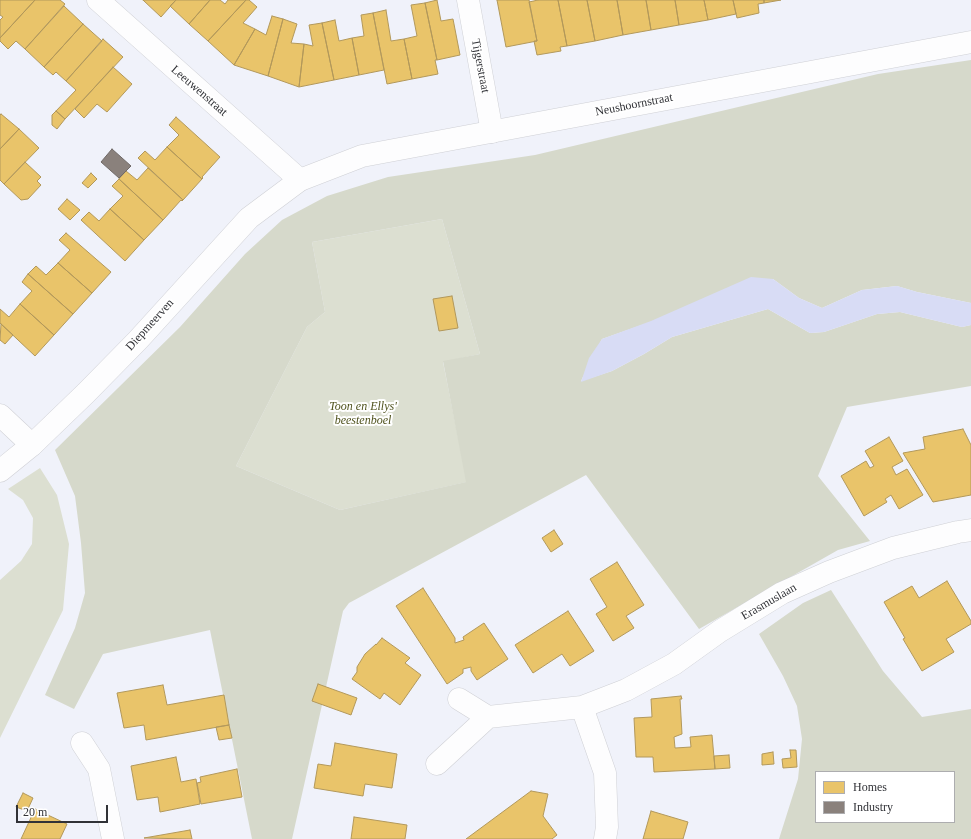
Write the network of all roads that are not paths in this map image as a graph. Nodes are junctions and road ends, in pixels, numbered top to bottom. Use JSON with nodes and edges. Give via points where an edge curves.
{"nodes":[{"id":1,"x":98,"y":0,"type":"edge"},
{"id":2,"x":468,"y":0,"type":"edge"},
{"id":3,"x":971,"y":42,"type":"edge"},
{"id":4,"x":492,"y":132,"type":"junction"},
{"id":5,"x":300,"y":180,"type":"junction"},
{"id":6,"x":0,"y":415,"type":"edge"},
{"id":7,"x":32,"y":445,"type":"junction"},
{"id":8,"x":0,"y":471,"type":"edge"},
{"id":9,"x":971,"y":530,"type":"edge"},
{"id":10,"x":459,"y":699,"type":"dead end"},
{"id":11,"x":582,"y":707,"type":"junction"},
{"id":12,"x":488,"y":717,"type":"junction"},
{"id":13,"x":82,"y":743,"type":"dead end"},
{"id":14,"x":437,"y":764,"type":"dead end"},
{"id":15,"x":113,"y":839,"type":"edge"},
{"id":16,"x":606,"y":839,"type":"edge"}],
"edges":[{"from":1,"to":5,"type":"street","name":"Leeuwenstraat"},
{"from":2,"to":4,"type":"street","name":"Tijgerstraat"},
{"from":3,"to":4,"type":"street","name":"Neushoornstraat"},
{"from":4,"to":5,"type":"street","name":"Neushoornstraat","via":[[362,156]]},
{"from":5,"to":7,"type":"street","name":"Diepmeerven","via":[[249,218],[132,345]]},
{"from":6,"to":7,"type":"street"},
{"from":7,"to":8,"type":"street","name":"Diepmeerven"},
{"from":9,"to":11,"type":"street","name":"Erasmuslaan","via":[[893,548],[808,581],[769,600],[674,664],[626,690]]},
{"from":10,"to":12,"type":"street"},
{"from":11,"to":12,"type":"street","name":"Erasmuslaan"},
{"from":11,"to":16,"type":"street","via":[[605,773]]},
{"from":12,"to":14,"type":"street"},
{"from":13,"to":15,"type":"street","via":[[99,769]]}]}
